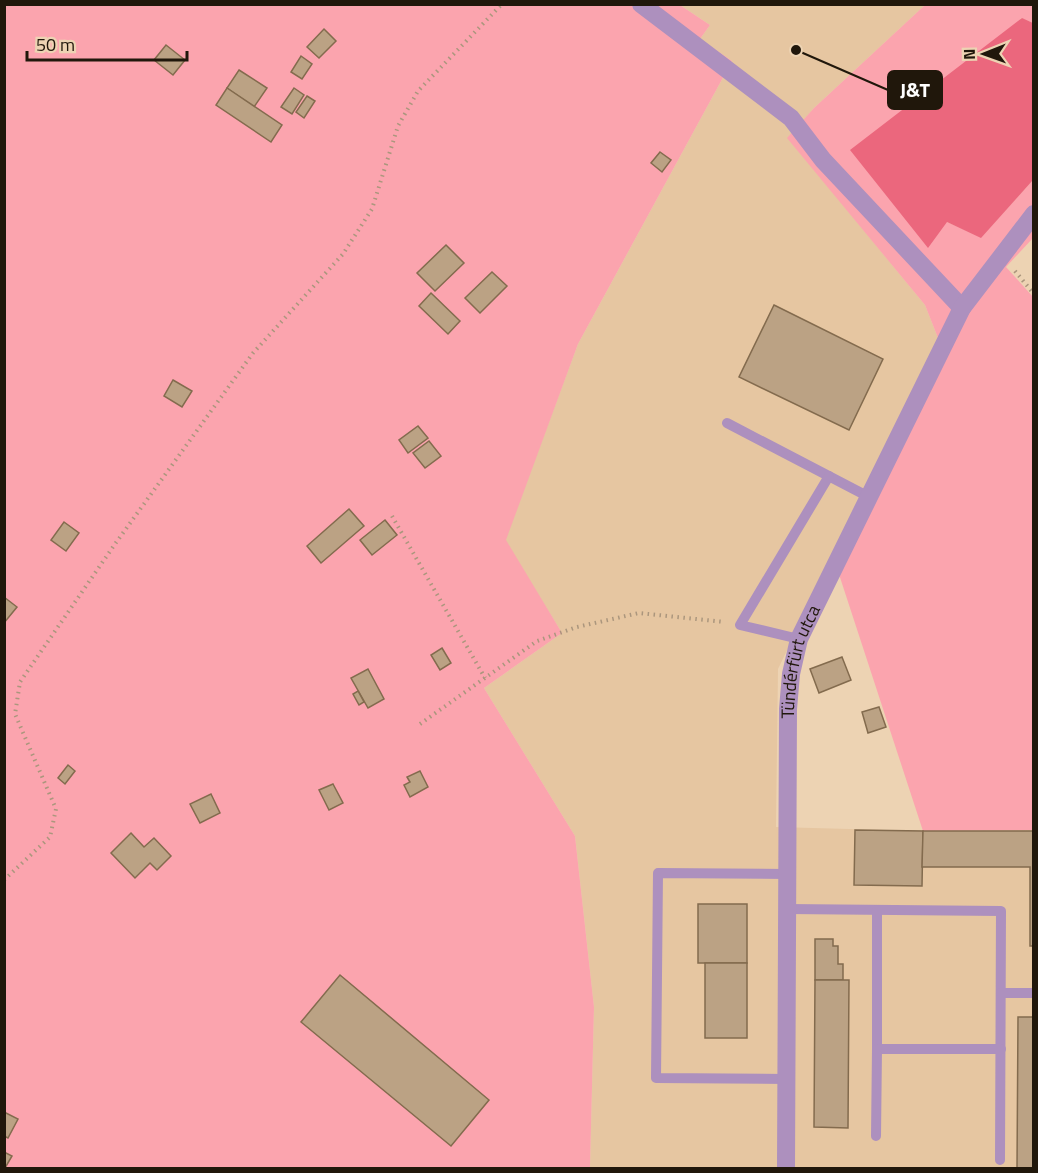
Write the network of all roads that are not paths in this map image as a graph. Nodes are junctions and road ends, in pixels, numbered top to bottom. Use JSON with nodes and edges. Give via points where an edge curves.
{"nodes":[{"id":1,"x":641,"y":4,"type":"edge"},
{"id":2,"x":663,"y":12,"type":"edge"},
{"id":3,"x":1034,"y":214,"type":"edge"},
{"id":4,"x":962,"y":308,"type":"junction"},
{"id":5,"x":727,"y":423,"type":"dead end"},
{"id":6,"x":829,"y":476,"type":"junction"},
{"id":7,"x":869,"y":497,"type":"junction"},
{"id":8,"x":799,"y":639,"type":"junction"},
{"id":9,"x":788,"y":874,"type":"junction"},
{"id":10,"x":787,"y":909,"type":"junction"},
{"id":11,"x":877,"y":910,"type":"junction"},
{"id":12,"x":1001,"y":993,"type":"junction"},
{"id":13,"x":1034,"y":993,"type":"edge"},
{"id":14,"x":876,"y":1049,"type":"junction"},
{"id":15,"x":1000,"y":1049,"type":"junction"},
{"id":16,"x":787,"y":1079,"type":"junction"},
{"id":17,"x":876,"y":1136,"type":"dead end"},
{"id":18,"x":1000,"y":1160,"type":"dead end"},
{"id":19,"x":786,"y":1168,"type":"edge"}],
"edges":[{"from":1,"to":2,"type":"street"},
{"from":2,"to":4,"type":"street","via":[[791,118],[823,160]]},
{"from":3,"to":4,"type":"street","name":"Tündérfürt utca"},
{"from":4,"to":7,"type":"street","name":"Tündérfürt utca"},
{"from":5,"to":6,"type":"lane"},
{"from":6,"to":7,"type":"lane"},
{"from":6,"to":8,"type":"lane","via":[[740,625]]},
{"from":7,"to":8,"type":"street","name":"Tündérfürt utca"},
{"from":8,"to":9,"type":"street","name":"Tündérfürt utca","via":[[788,709]]},
{"from":9,"to":10,"type":"street","name":"Tündérfürt utca"},
{"from":9,"to":16,"type":"lane","via":[[658,873],[656,1078]]},
{"from":10,"to":11,"type":"lane"},
{"from":10,"to":16,"type":"street","name":"Tündérfürt utca"},
{"from":11,"to":12,"type":"lane","via":[[1001,911]]},
{"from":11,"to":14,"type":"lane"},
{"from":12,"to":13,"type":"lane"},
{"from":12,"to":15,"type":"lane"},
{"from":14,"to":15,"type":"lane"},
{"from":14,"to":17,"type":"lane"},
{"from":15,"to":18,"type":"lane"},
{"from":16,"to":19,"type":"street","name":"Tündérfürt utca"}]}
